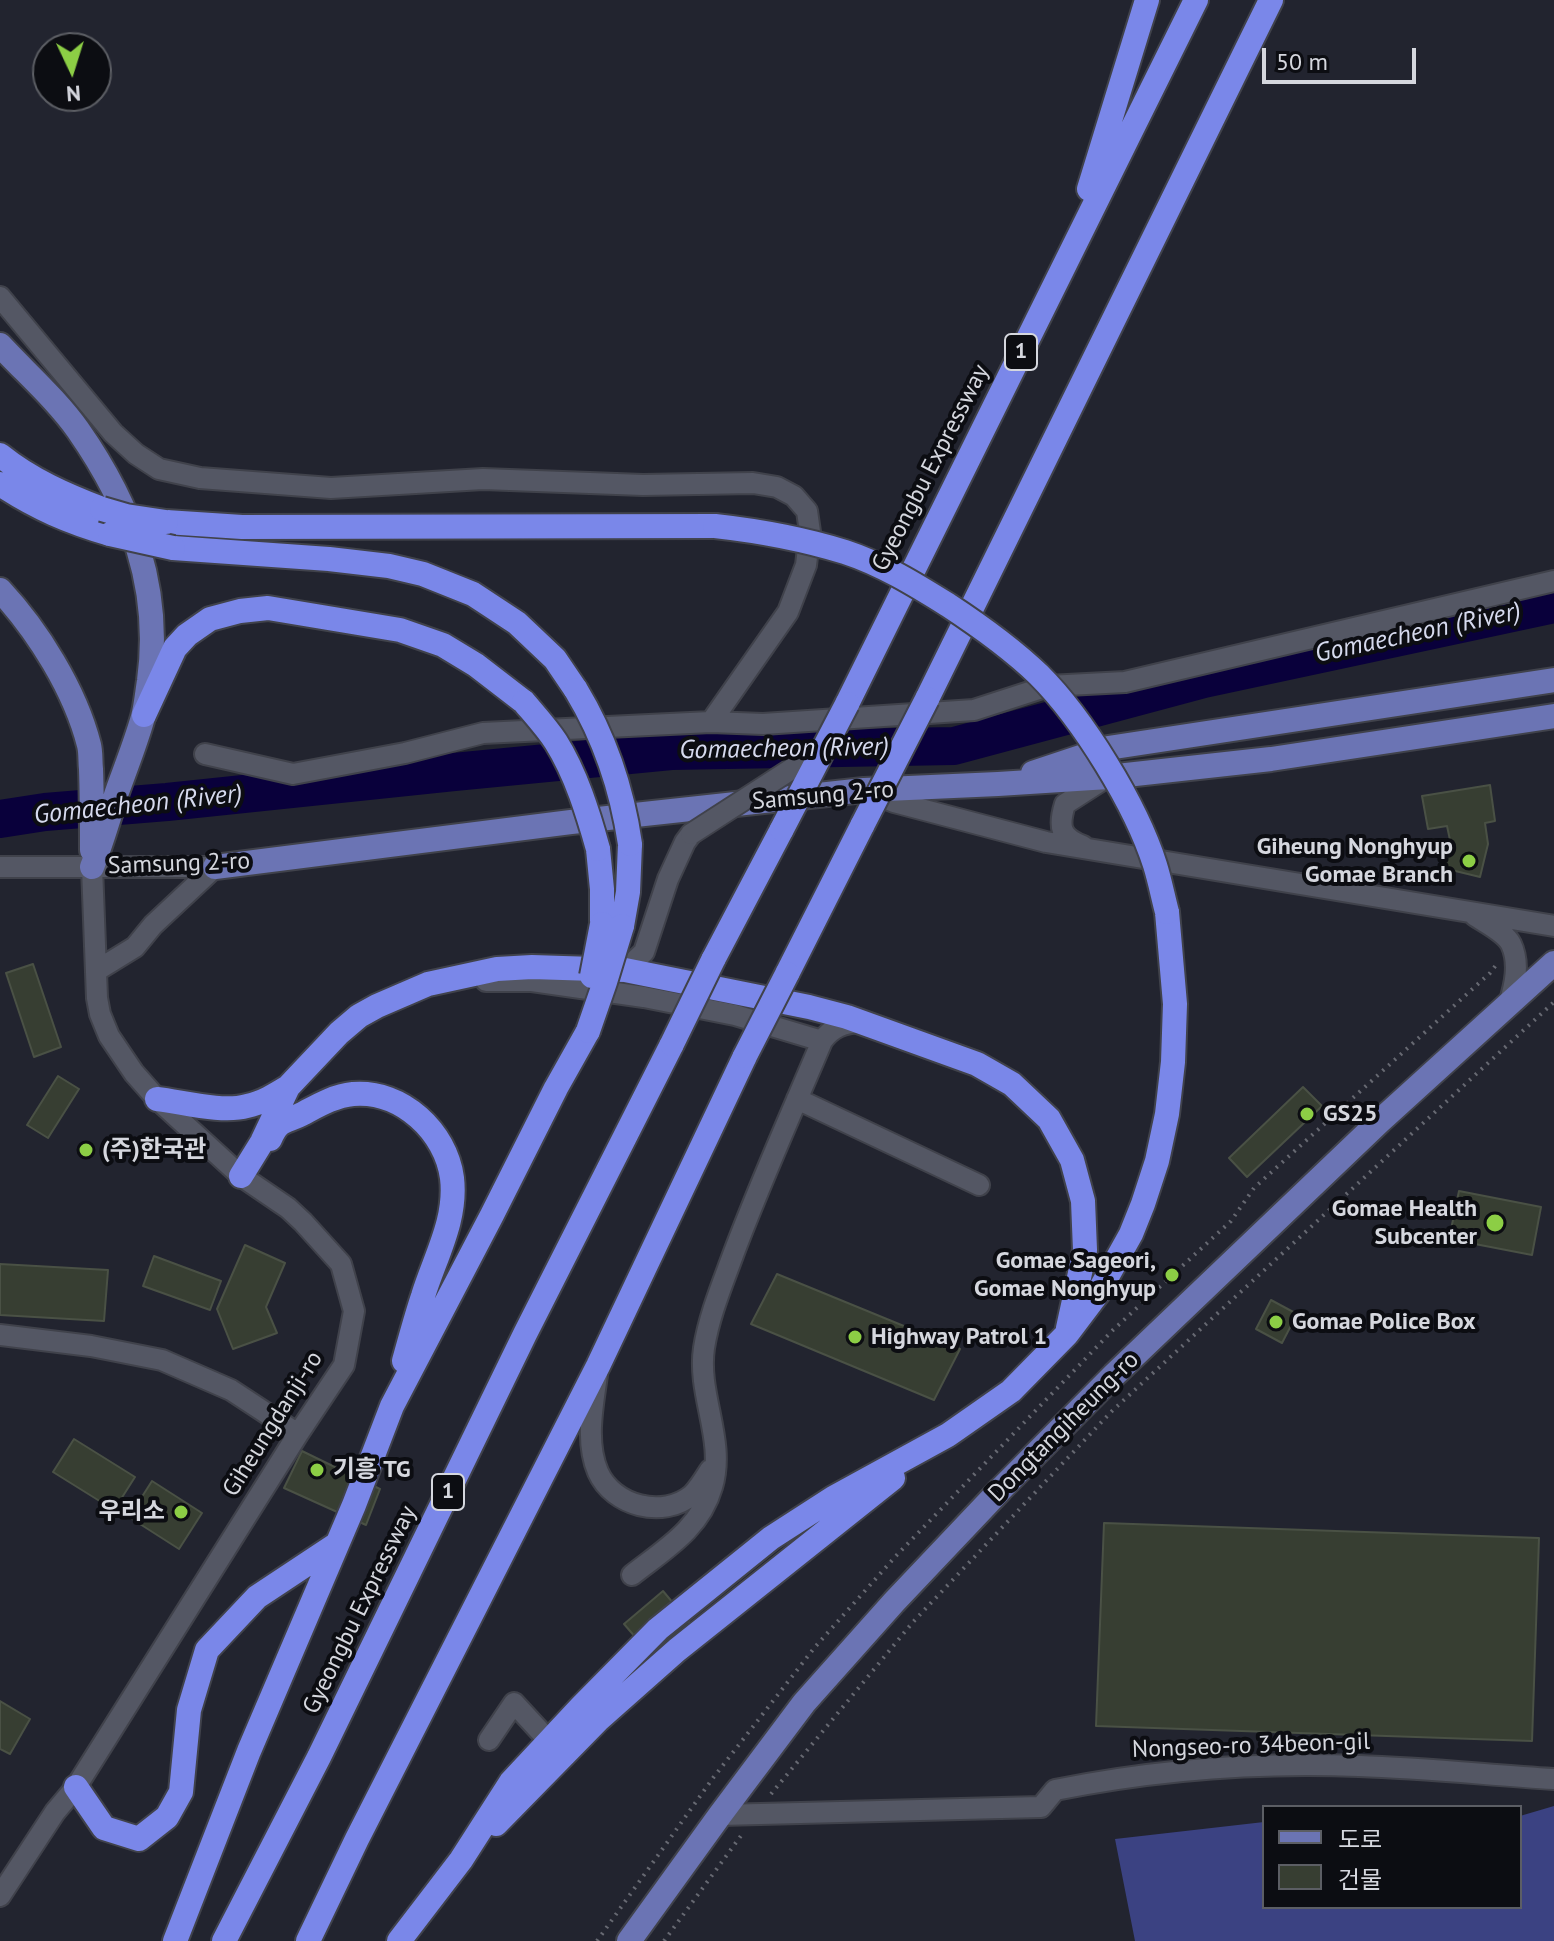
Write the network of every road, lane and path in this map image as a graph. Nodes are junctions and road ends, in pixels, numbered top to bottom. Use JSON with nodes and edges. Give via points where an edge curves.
{"nodes":[{"id":1,"x":1147,"y":0,"type":"edge"},
{"id":2,"x":1196,"y":0,"type":"edge"},
{"id":3,"x":1271,"y":0,"type":"edge"},
{"id":4,"x":1068,"y":256,"type":"junction"},
{"id":5,"x":0,"y":297,"type":"edge"},
{"id":6,"x":0,"y":345,"type":"edge"},
{"id":7,"x":0,"y":455,"type":"edge"},
{"id":8,"x":0,"y":484,"type":"edge"},
{"id":9,"x":1554,"y":581,"type":"edge"},
{"id":10,"x":0,"y":590,"type":"edge"},
{"id":11,"x":1554,"y":680,"type":"edge"},
{"id":12,"x":144,"y":715,"type":"junction"},
{"id":13,"x":1554,"y":716,"type":"edge"},
{"id":14,"x":711,"y":722,"type":"junction"},
{"id":15,"x":89,"y":746,"type":"junction"},
{"id":16,"x":133,"y":746,"type":"junction"},
{"id":17,"x":824,"y":748,"type":"junction"},
{"id":18,"x":205,"y":754,"type":"dead end"},
{"id":19,"x":1108,"y":777,"type":"junction"},
{"id":20,"x":998,"y":784,"type":"junction"},
{"id":21,"x":864,"y":790,"type":"junction"},
{"id":22,"x":104,"y":796,"type":"junction"},
{"id":23,"x":1094,"y":851,"type":"junction"},
{"id":24,"x":0,"y":867,"type":"edge"},
{"id":25,"x":92,"y":867,"type":"junction"},
{"id":26,"x":215,"y":867,"type":"junction"},
{"id":27,"x":1471,"y":913,"type":"junction"},
{"id":28,"x":612,"y":925,"type":"junction"},
{"id":29,"x":1554,"y":926,"type":"edge"},
{"id":30,"x":1554,"y":963,"type":"edge"},
{"id":31,"x":625,"y":970,"type":"junction"},
{"id":32,"x":96,"y":971,"type":"junction"},
{"id":33,"x":1554,"y":1002,"type":"edge"},
{"id":34,"x":1509,"y":1004,"type":"junction"},
{"id":35,"x":813,"y":1008,"type":"junction"},
{"id":36,"x":860,"y":1022,"type":"junction"},
{"id":37,"x":822,"y":1041,"type":"junction"},
{"id":38,"x":288,"y":1087,"type":"junction"},
{"id":39,"x":157,"y":1099,"type":"junction"},
{"id":40,"x":797,"y":1099,"type":"junction"},
{"id":41,"x":277,"y":1124,"type":"junction"},
{"id":42,"x":241,"y":1176,"type":"junction"},
{"id":43,"x":979,"y":1185,"type":"dead end"},
{"id":44,"x":1067,"y":1334,"type":"junction"},
{"id":45,"x":0,"y":1335,"type":"edge"},
{"id":46,"x":598,"y":1366,"type":"junction"},
{"id":47,"x":392,"y":1406,"type":"junction"},
{"id":48,"x":298,"y":1434,"type":"junction"},
{"id":49,"x":948,"y":1435,"type":"junction"},
{"id":50,"x":717,"y":1460,"type":"junction"},
{"id":51,"x":337,"y":1544,"type":"junction"},
{"id":52,"x":632,"y":1575,"type":"dead end"},
{"id":53,"x":489,"y":1740,"type":"dead end"},
{"id":54,"x":549,"y":1741,"type":"junction"},
{"id":55,"x":1554,"y":1779,"type":"edge"},
{"id":56,"x":76,"y":1787,"type":"junction"},
{"id":57,"x":720,"y":1815,"type":"junction"},
{"id":58,"x":756,"y":1815,"type":"junction"},
{"id":59,"x":461,"y":1860,"type":"junction"},
{"id":60,"x":0,"y":1896,"type":"edge"},
{"id":61,"x":175,"y":1941,"type":"edge"},
{"id":62,"x":224,"y":1941,"type":"edge"},
{"id":63,"x":308,"y":1941,"type":"edge"},
{"id":64,"x":399,"y":1941,"type":"edge"},
{"id":65,"x":629,"y":1941,"type":"edge"},
{"id":66,"x":664,"y":1941,"type":"edge"}],
"edges":[{"from":1,"to":4,"type":"highway"},
{"from":2,"to":4,"type":"highway","name":"Gyeongbu Expressway","number":"1"},
{"from":3,"to":46,"type":"highway","bridge":true,"via":[[745,1056]]},
{"from":4,"to":17,"type":"highway","name":"Gyeongbu Expressway","number":"1","bridge":true},
{"from":5,"to":14,"type":"street","via":[[113,433],[159,469],[200,478],[331,488],[483,479],[753,483],[794,496],[807,511],[806,565],[788,612]]},
{"from":6,"to":12,"type":"main road","via":[[77,429],[131,527],[150,593],[152,645]]},
{"from":7,"to":44,"type":"highway","bridge":true,"via":[[38,481],[102,509],[201,526],[752,530],[849,553],[892,572],[994,635],[1040,676],[1102,758],[1146,840],[1167,912],[1174,1047],[1157,1161],[1131,1234],[1098,1293]]},
{"from":8,"to":28,"type":"highway","bridge":true,"via":[[71,523],[173,548],[329,559],[423,574],[473,594],[517,623],[555,659],[576,690],[611,762],[630,844],[628,892]]},
{"from":9,"to":14,"type":"street","via":[[1125,682],[1048,686],[974,710],[763,724]]},
{"from":10,"to":15,"type":"main road","via":[[43,646]]},
{"from":11,"to":20,"type":"main road","via":[[1108,748]]},
{"from":12,"to":16,"type":"main road"},
{"from":12,"to":28,"type":"highway","bridge":true,"via":[[175,648],[210,619],[240,611],[268,608],[400,630],[443,645],[524,702],[557,744],[589,818]]},
{"from":13,"to":19,"type":"main road","name":"Samsung 2-ro","via":[[1271,759]]},
{"from":14,"to":18,"type":"street","via":[[483,733],[293,774]]},
{"from":15,"to":16,"type":"main road","via":[[113,756]]},
{"from":15,"to":22,"type":"main road"},
{"from":16,"to":22,"type":"main road"},
{"from":17,"to":31,"type":"street","bridge":true,"via":[[691,834],[668,879],[644,952]]},
{"from":17,"to":62,"type":"highway","name":"Gyeongbu Expressway","number":"1","bridge":true},
{"from":19,"to":20,"type":"main road","name":"Samsung 2-ro"},
{"from":19,"to":23,"type":"street","via":[[1065,804],[1061,818],[1062,831],[1071,841]]},
{"from":20,"to":21,"type":"main road","name":"Samsung 2-ro"},
{"from":21,"to":23,"type":"street","via":[[977,825]]},
{"from":21,"to":26,"type":"main road","name":"Samsung 2-ro"},
{"from":22,"to":25,"type":"main road"},
{"from":23,"to":27,"type":"street"},
{"from":24,"to":25,"type":"street","name":"Samsung 2-ro"},
{"from":25,"to":26,"type":"street","name":"Samsung 2-ro"},
{"from":25,"to":32,"type":"street","name":"Giheungdanji-ro"},
{"from":26,"to":32,"type":"street","via":[[135,947]]},
{"from":27,"to":29,"type":"street"},
{"from":27,"to":34,"type":"street","via":[[1510,943],[1515,984]]},
{"from":28,"to":47,"type":"highway","bridge":true,"via":[[582,1030],[556,1088]]},
{"from":30,"to":34,"type":"main road","name":"Dongtangiheung-ro"},
{"from":31,"to":35,"type":"highway"},
{"from":31,"to":38,"type":"highway","via":[[497,969],[428,984],[359,1016]]},
{"from":32,"to":39,"type":"street","name":"Giheungdanji-ro","via":[[100,1014],[109,1036]]},
{"from":33,"to":58,"type":"path","via":[[1112,1411],[913,1622]]},
{"from":34,"to":57,"type":"main road","name":"Dongtangiheung-ro","via":[[1358,1142],[1001,1489],[804,1703]]},
{"from":35,"to":36,"type":"highway"},
{"from":35,"to":37,"type":"street"},
{"from":36,"to":37,"type":"street","via":[[838,1026]]},
{"from":36,"to":44,"type":"highway","via":[[977,1064],[1012,1084],[1049,1119],[1072,1160],[1083,1201],[1085,1250]]},
{"from":37,"to":40,"type":"street"},
{"from":37,"to":41,"type":"street","via":[[735,1015],[644,997],[532,981],[476,981],[429,993],[377,1017],[338,1046],[295,1093]]},
{"from":38,"to":39,"type":"highway","via":[[244,1107]]},
{"from":38,"to":42,"type":"highway"},
{"from":39,"to":42,"type":"street","name":"Giheungdanji-ro"},
{"from":40,"to":43,"type":"street"},
{"from":40,"to":50,"type":"street","via":[[710,1319],[703,1351]]},
{"from":41,"to":42,"type":"highway"},
{"from":41,"to":47,"type":"highway","via":[[334,1098],[377,1096],[429,1126],[447,1156],[451,1211]]},
{"from":42,"to":48,"type":"street","name":"Giheungdanji-ro","via":[[295,1215],[341,1264],[354,1311],[344,1365]]},
{"from":44,"to":49,"type":"highway","via":[[1011,1391]]},
{"from":45,"to":48,"type":"street","via":[[162,1360],[231,1390]]},
{"from":46,"to":50,"type":"street","via":[[593,1451],[598,1472],[612,1492],[627,1501],[673,1506],[691,1495]]},
{"from":46,"to":63,"type":"highway"},
{"from":47,"to":51,"type":"highway"},
{"from":48,"to":56,"type":"street","name":"Giheungdanji-ro"},
{"from":49,"to":54,"type":"highway","via":[[771,1538],[658,1629]]},
{"from":49,"to":59,"type":"highway","via":[[677,1650],[598,1720]]},
{"from":50,"to":52,"type":"street","via":[[699,1517]]},
{"from":51,"to":56,"type":"highway","via":[[257,1597],[207,1650],[189,1710],[181,1792],[167,1817],[139,1839],[104,1828]]},
{"from":51,"to":61,"type":"highway"},
{"from":53,"to":54,"type":"street","via":[[514,1703]]},
{"from":54,"to":59,"type":"highway","via":[[511,1782]]},
{"from":55,"to":58,"type":"street","name":"Nongseo-ro 34beon-gil","via":[[1356,1765],[1168,1771],[1055,1790],[1041,1807]]},
{"from":56,"to":60,"type":"street","name":"Giheungdanji-ro"},
{"from":57,"to":58,"type":"street","name":"Nongseo-ro 34beon-gil"},
{"from":57,"to":65,"type":"main road","name":"Dongtangiheung-ro"},
{"from":58,"to":66,"type":"path"},
{"from":59,"to":64,"type":"highway"}]}
